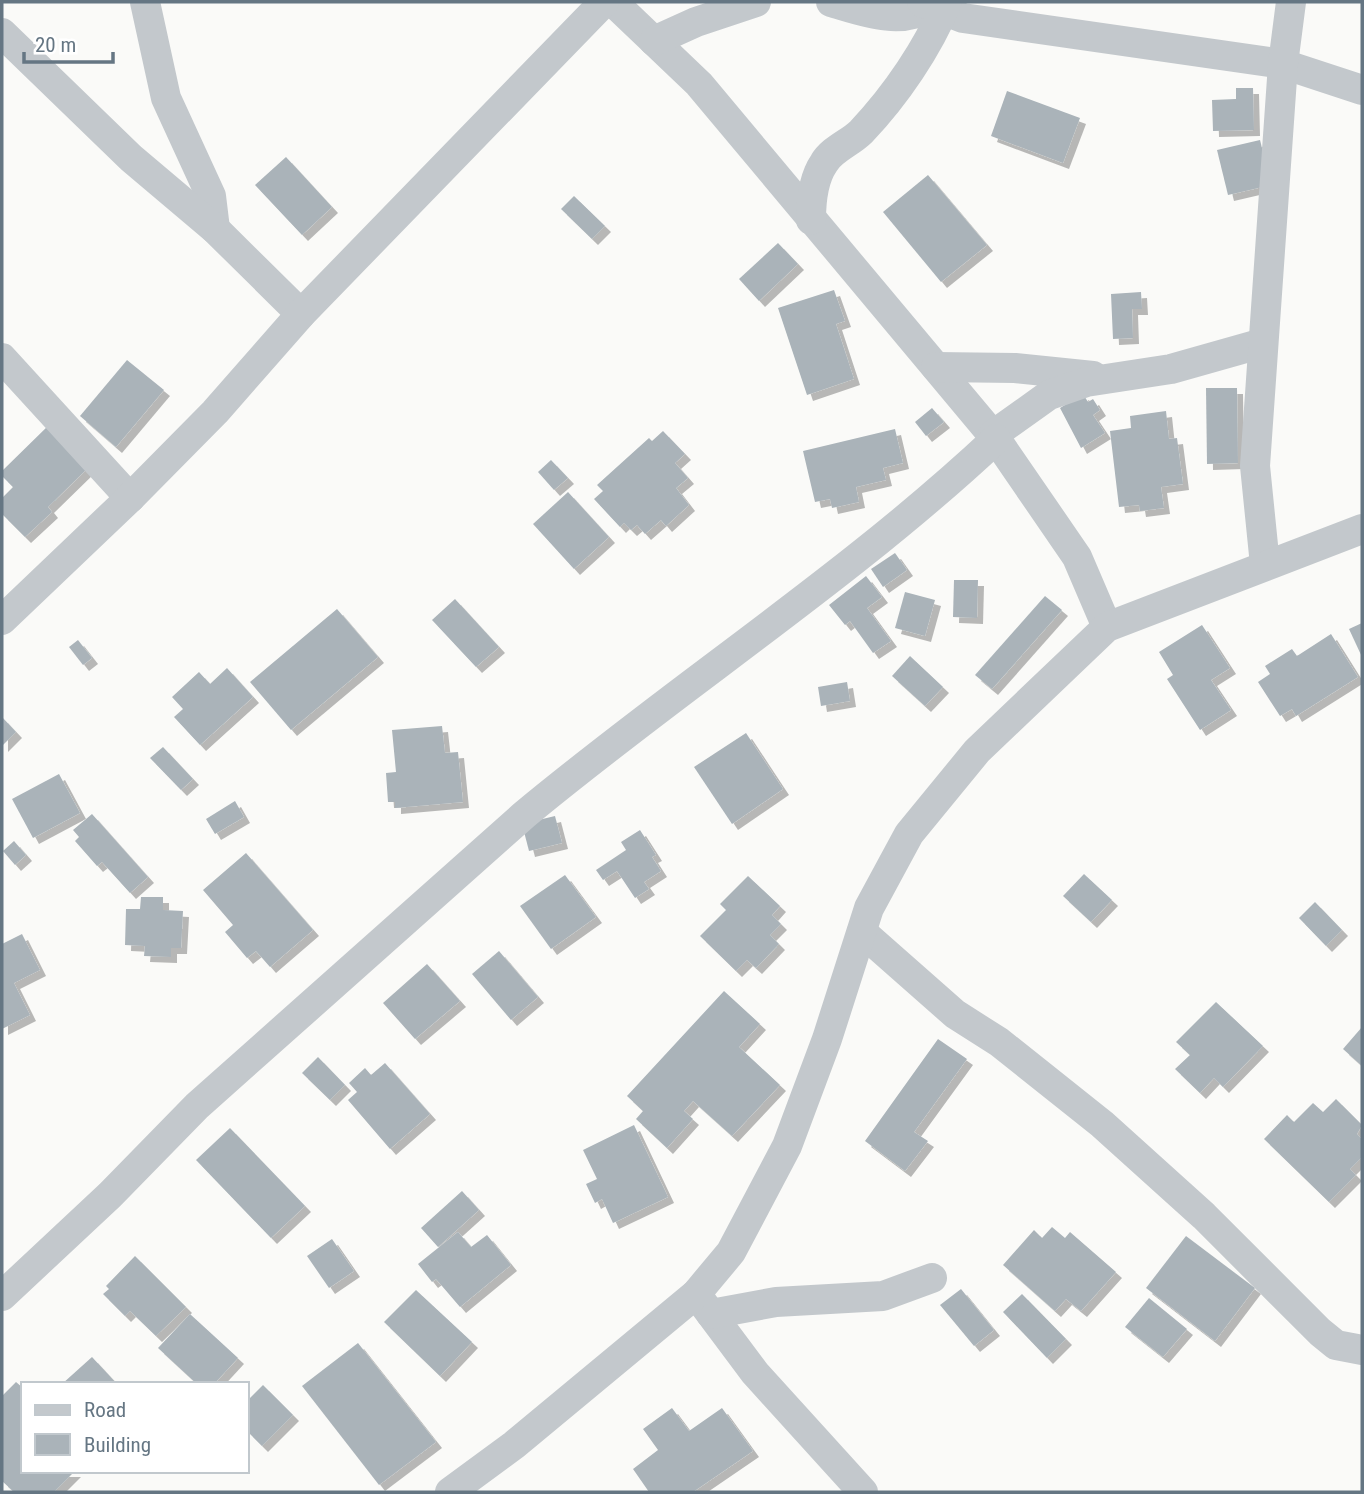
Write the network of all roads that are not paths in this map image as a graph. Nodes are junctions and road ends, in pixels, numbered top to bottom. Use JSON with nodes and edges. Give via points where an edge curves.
{"nodes":[{"id":1,"x":145,"y":2,"type":"edge"},
{"id":2,"x":604,"y":2,"type":"edge"},
{"id":3,"x":613,"y":2,"type":"edge"},
{"id":4,"x":756,"y":2,"type":"edge"},
{"id":5,"x":831,"y":2,"type":"edge"},
{"id":6,"x":1291,"y":2,"type":"edge"},
{"id":7,"x":936,"y":6,"type":"edge"},
{"id":8,"x":2,"y":33,"type":"edge"},
{"id":9,"x":654,"y":41,"type":"junction"},
{"id":10,"x":1283,"y":64,"type":"junction"},
{"id":11,"x":1362,"y":90,"type":"edge"},
{"id":12,"x":811,"y":220,"type":"junction"},
{"id":13,"x":215,"y":229,"type":"junction"},
{"id":14,"x":301,"y":314,"type":"junction"},
{"id":15,"x":1263,"y":344,"type":"junction"},
{"id":16,"x":2,"y":358,"type":"edge"},
{"id":17,"x":936,"y":367,"type":"junction"},
{"id":18,"x":1104,"y":378,"type":"junction"},
{"id":19,"x":994,"y":437,"type":"junction"},
{"id":20,"x":130,"y":498,"type":"junction"},
{"id":21,"x":1362,"y":529,"type":"edge"},
{"id":22,"x":1265,"y":565,"type":"junction"},
{"id":23,"x":2,"y":620,"type":"edge"},
{"id":24,"x":1107,"y":628,"type":"junction"},
{"id":25,"x":862,"y":932,"type":"junction"},
{"id":26,"x":932,"y":1278,"type":"dead end"},
{"id":27,"x":2,"y":1296,"type":"edge"},
{"id":28,"x":704,"y":1304,"type":"junction"},
{"id":29,"x":1362,"y":1350,"type":"edge"},
{"id":30,"x":450,"y":1492,"type":"edge"},
{"id":31,"x":863,"y":1492,"type":"edge"}],
"edges":[{"from":1,"to":13,"type":"street","via":[[166,98],[211,196]]},
{"from":2,"to":14,"type":"street"},
{"from":3,"to":9,"type":"street"},
{"from":4,"to":9,"type":"street"},
{"from":5,"to":7,"type":"street","via":[[884,16],[914,15]]},
{"from":6,"to":10,"type":"street"},
{"from":7,"to":10,"type":"street","via":[[963,18]]},
{"from":7,"to":12,"type":"street","via":[[901,81],[860,133],[826,159],[814,187]]},
{"from":8,"to":13,"type":"street","via":[[131,158]]},
{"from":9,"to":12,"type":"street","via":[[699,84]]},
{"from":10,"to":11,"type":"street"},
{"from":10,"to":15,"type":"street"},
{"from":12,"to":17,"type":"street"},
{"from":13,"to":14,"type":"street"},
{"from":14,"to":20,"type":"street","via":[[215,412]]},
{"from":15,"to":18,"type":"street","via":[[1171,369]]},
{"from":15,"to":22,"type":"street","via":[[1255,466]]},
{"from":16,"to":20,"type":"street"},
{"from":17,"to":18,"type":"street","via":[[1015,368]]},
{"from":17,"to":19,"type":"street"},
{"from":18,"to":19,"type":"street","via":[[1049,395]]},
{"from":19,"to":24,"type":"street","via":[[1077,557]]},
{"from":19,"to":27,"type":"street","via":[[871,549],[524,815],[197,1106]]},
{"from":20,"to":23,"type":"street"},
{"from":21,"to":22,"type":"street"},
{"from":22,"to":24,"type":"street"},
{"from":24,"to":25,"type":"street","via":[[977,751],[938,795],[894,861]]},
{"from":25,"to":28,"type":"street","via":[[788,1146]]},
{"from":25,"to":29,"type":"street","via":[[955,1014],[999,1042],[1102,1124],[1204,1216],[1320,1332],[1336,1345]]},
{"from":26,"to":28,"type":"street","via":[[883,1296]]},
{"from":28,"to":30,"type":"street"},
{"from":28,"to":31,"type":"street","via":[[781,1404]]}]}
